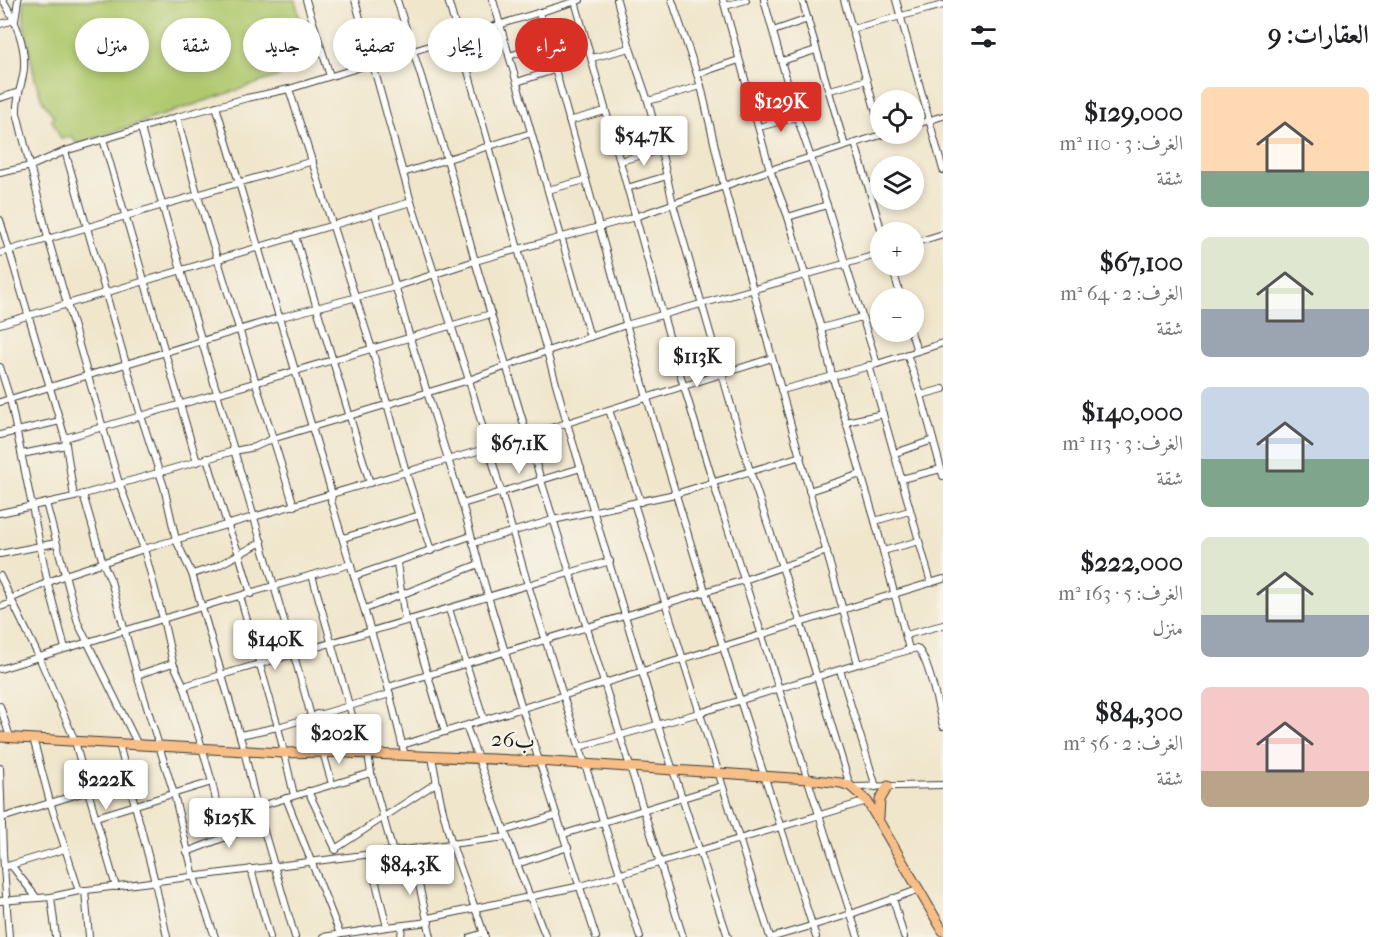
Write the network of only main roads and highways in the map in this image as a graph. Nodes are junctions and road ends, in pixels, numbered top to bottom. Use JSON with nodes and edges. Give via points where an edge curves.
{"nodes":[{"id":1,"x":5,"y":737,"type":"edge"},
{"id":2,"x":888,"y":786,"type":"road end"},
{"id":3,"x":879,"y":819,"type":"junction"},
{"id":4,"x":943,"y":931,"type":"edge"}],
"edges":[{"from":1,"to":3,"type":"highway","name":"26ب","via":[[284,753],[538,761],[807,779],[851,787]]},
{"from":2,"to":3,"type":"highway","via":[[880,800]]},
{"from":3,"to":4,"type":"highway"}]}
